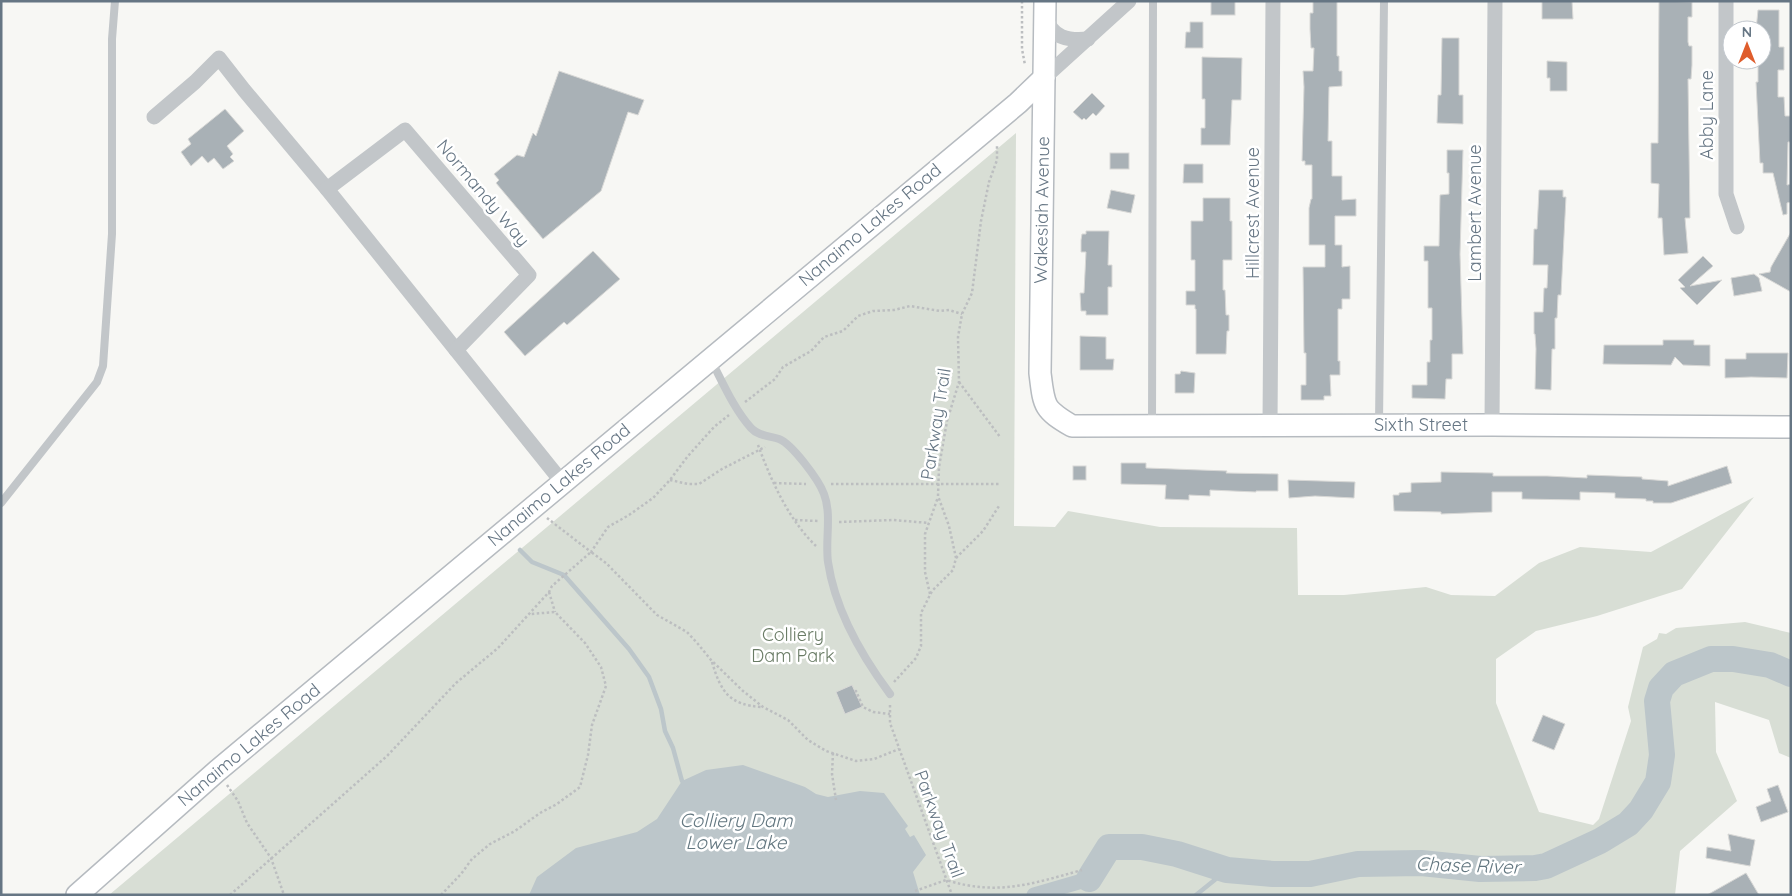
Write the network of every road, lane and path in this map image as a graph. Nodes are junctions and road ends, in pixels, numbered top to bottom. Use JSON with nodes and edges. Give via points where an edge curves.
{"nodes":[{"id":1,"x":115,"y":1,"type":"edge"},
{"id":2,"x":1022,"y":1,"type":"edge"},
{"id":3,"x":1129,"y":1,"type":"edge"},
{"id":4,"x":1152,"y":1,"type":"edge"},
{"id":5,"x":1273,"y":1,"type":"edge"},
{"id":6,"x":1384,"y":1,"type":"edge"},
{"id":7,"x":1496,"y":1,"type":"edge"},
{"id":8,"x":1726,"y":1,"type":"edge"},
{"id":9,"x":1045,"y":7,"type":"edge"},
{"id":10,"x":1088,"y":39,"type":"junction"},
{"id":11,"x":1044,"y":78,"type":"junction"},
{"id":12,"x":1029,"y":93,"type":"junction"},
{"id":13,"x":154,"y":118,"type":"dead end"},
{"id":14,"x":998,"y":140,"type":"dead end"},
{"id":15,"x":327,"y":189,"type":"junction"},
{"id":16,"x":1737,"y":227,"type":"dead end"},
{"id":17,"x":456,"y":350,"type":"junction"},
{"id":18,"x":710,"y":358,"type":"junction"},
{"id":19,"x":959,"y":382,"type":"junction"},
{"id":20,"x":1054,"y":415,"type":"joint"},
{"id":21,"x":1270,"y":425,"type":"junction"},
{"id":22,"x":1379,"y":425,"type":"junction"},
{"id":23,"x":1492,"y":425,"type":"junction"},
{"id":24,"x":1791,"y":426,"type":"edge"},
{"id":25,"x":1152,"y":427,"type":"junction"},
{"id":26,"x":752,"y":430,"type":"junction"},
{"id":27,"x":1000,"y":437,"type":"dead end"},
{"id":28,"x":781,"y":440,"type":"junction"},
{"id":29,"x":760,"y":450,"type":"junction"},
{"id":30,"x":670,"y":480,"type":"dead end"},
{"id":31,"x":562,"y":482,"type":"junction"},
{"id":32,"x":774,"y":484,"type":"junction"},
{"id":33,"x":813,"y":484,"type":"dead end"},
{"id":34,"x":823,"y":484,"type":"dead end"},
{"id":35,"x":938,"y":484,"type":"junction"},
{"id":36,"x":1000,"y":484,"type":"dead end"},
{"id":37,"x":938,"y":496,"type":"junction"},
{"id":38,"x":1,"y":503,"type":"edge"},
{"id":39,"x":999,"y":506,"type":"dead end"},
{"id":40,"x":795,"y":520,"type":"junction"},
{"id":41,"x":827,"y":521,"type":"junction"},
{"id":42,"x":929,"y":523,"type":"junction"},
{"id":43,"x":828,"y":557,"type":"junction"},
{"id":44,"x":956,"y":558,"type":"junction"},
{"id":45,"x":549,"y":592,"type":"junction"},
{"id":46,"x":930,"y":596,"type":"junction"},
{"id":47,"x":555,"y":612,"type":"junction"},
{"id":48,"x":529,"y":614,"type":"junction"},
{"id":49,"x":711,"y":660,"type":"junction"},
{"id":50,"x":855,"y":692,"type":"dead end"},
{"id":51,"x":890,"y":694,"type":"junction"},
{"id":52,"x":764,"y":707,"type":"junction"},
{"id":53,"x":890,"y":714,"type":"junction"},
{"id":54,"x":899,"y":750,"type":"junction"},
{"id":55,"x":833,"y":753,"type":"junction"},
{"id":56,"x":217,"y":771,"type":"junction"},
{"id":57,"x":836,"y":800,"type":"dead end"},
{"id":58,"x":271,"y":858,"type":"junction"},
{"id":59,"x":1082,"y":870,"type":"dead end"},
{"id":60,"x":946,"y":880,"type":"junction"},
{"id":61,"x":915,"y":891,"type":"dead end"},
{"id":62,"x":76,"y":895,"type":"edge"},
{"id":63,"x":230,"y":895,"type":"edge"},
{"id":64,"x":284,"y":895,"type":"edge"},
{"id":65,"x":441,"y":895,"type":"edge"},
{"id":66,"x":952,"y":895,"type":"edge"}],
"edges":[{"from":1,"to":38,"type":"lane","via":[[112,39],[112,234],[103,366],[97,382]]},
{"from":2,"to":12,"type":"path","via":[[1022,49]]},
{"from":3,"to":10,"type":"street"},
{"from":4,"to":25,"type":"lane"},
{"from":5,"to":21,"type":"street","name":"Hillcrest Avenue"},
{"from":6,"to":22,"type":"lane"},
{"from":7,"to":23,"type":"street","name":"Lambert Avenue"},
{"from":8,"to":16,"type":"street","name":"Abby Lane","via":[[1726,194]]},
{"from":9,"to":10,"type":"street","via":[[1049,27],[1059,36],[1070,40]]},
{"from":9,"to":11,"type":"street","name":"Wakesiah Avenue"},
{"from":10,"to":11,"type":"street"},
{"from":11,"to":12,"type":"street","name":"Nanaimo Lakes Road"},
{"from":11,"to":20,"type":"street","name":"Wakesiah Avenue","via":[[1040,373],[1043,401]]},
{"from":12,"to":18,"type":"street","name":"Nanaimo Lakes Road"},
{"from":13,"to":15,"type":"street","via":[[219,58]]},
{"from":14,"to":19,"type":"path","name":"Parkway Trail","via":[[997,160],[981,221],[972,293],[962,314],[958,337]]},
{"from":15,"to":17,"type":"street"},
{"from":15,"to":17,"type":"street","name":"Normandy Way","via":[[405,130],[529,276]]},
{"from":17,"to":31,"type":"street"},
{"from":18,"to":26,"type":"lane"},
{"from":18,"to":31,"type":"street","name":"Nanaimo Lakes Road"},
{"from":19,"to":27,"type":"path"},
{"from":19,"to":35,"type":"path","name":"Parkway Trail","via":[[947,421]]},
{"from":20,"to":25,"type":"street","name":"Sixth Street","via":[[1072,426]]},
{"from":21,"to":22,"type":"street","name":"Sixth Street"},
{"from":21,"to":25,"type":"street","name":"Sixth Street"},
{"from":22,"to":23,"type":"street","name":"Sixth Street"},
{"from":23,"to":24,"type":"street","name":"Sixth Street"},
{"from":26,"to":28,"type":"lane"},
{"from":26,"to":29,"type":"path"},
{"from":28,"to":29,"type":"path"},
{"from":28,"to":41,"type":"lane","via":[[824,493]]},
{"from":29,"to":30,"type":"path","via":[[700,484]]},
{"from":29,"to":32,"type":"path"},
{"from":31,"to":56,"type":"street","name":"Nanaimo Lakes Road"},
{"from":32,"to":33,"type":"path"},
{"from":32,"to":40,"type":"path"},
{"from":34,"to":35,"type":"path"},
{"from":35,"to":36,"type":"path"},
{"from":35,"to":37,"type":"path","name":"Parkway Trail"},
{"from":37,"to":42,"type":"path"},
{"from":37,"to":44,"type":"path","name":"Parkway Trail"},
{"from":39,"to":44,"type":"path","via":[[983,531]]},
{"from":40,"to":41,"type":"path"},
{"from":40,"to":43,"type":"path","via":[[808,539]]},
{"from":41,"to":42,"type":"path"},
{"from":41,"to":43,"type":"lane"},
{"from":42,"to":46,"type":"path","via":[[925,534],[925,572]]},
{"from":43,"to":51,"type":"lane","via":[[847,622],[870,666]]},
{"from":44,"to":46,"type":"path","name":"Parkway Trail","via":[[953,570]]},
{"from":45,"to":47,"type":"path"},
{"from":45,"to":48,"type":"path"},
{"from":45,"to":49,"type":"path","via":[[591,552],[657,615],[687,632]]},
{"from":46,"to":51,"type":"path","name":"Parkway Trail","via":[[921,613],[921,646],[916,658],[895,680]]},
{"from":47,"to":48,"type":"path"},
{"from":47,"to":65,"type":"path","via":[[585,643],[601,667],[606,686],[592,725],[580,787],[515,832],[490,844],[472,859]]},
{"from":48,"to":58,"type":"path","via":[[498,648],[456,683],[387,756]]},
{"from":49,"to":52,"type":"path","via":[[743,692]]},
{"from":49,"to":52,"type":"path","via":[[718,684],[730,698],[748,706]]},
{"from":50,"to":53,"type":"path","via":[[863,707]]},
{"from":51,"to":53,"type":"path","name":"Parkway Trail"},
{"from":52,"to":55,"type":"path","via":[[788,720],[808,740]]},
{"from":53,"to":54,"type":"path","name":"Parkway Trail"},
{"from":54,"to":55,"type":"path","via":[[874,759],[856,761]]},
{"from":54,"to":60,"type":"path","name":"Parkway Trail"},
{"from":55,"to":57,"type":"path"},
{"from":56,"to":58,"type":"path"},
{"from":56,"to":62,"type":"street","name":"Nanaimo Lakes Road"},
{"from":58,"to":63,"type":"path"},
{"from":58,"to":64,"type":"path"},
{"from":59,"to":60,"type":"path","via":[[1006,891],[963,888]]},
{"from":60,"to":61,"type":"path"},
{"from":60,"to":66,"type":"path","name":"Parkway Trail"}]}
